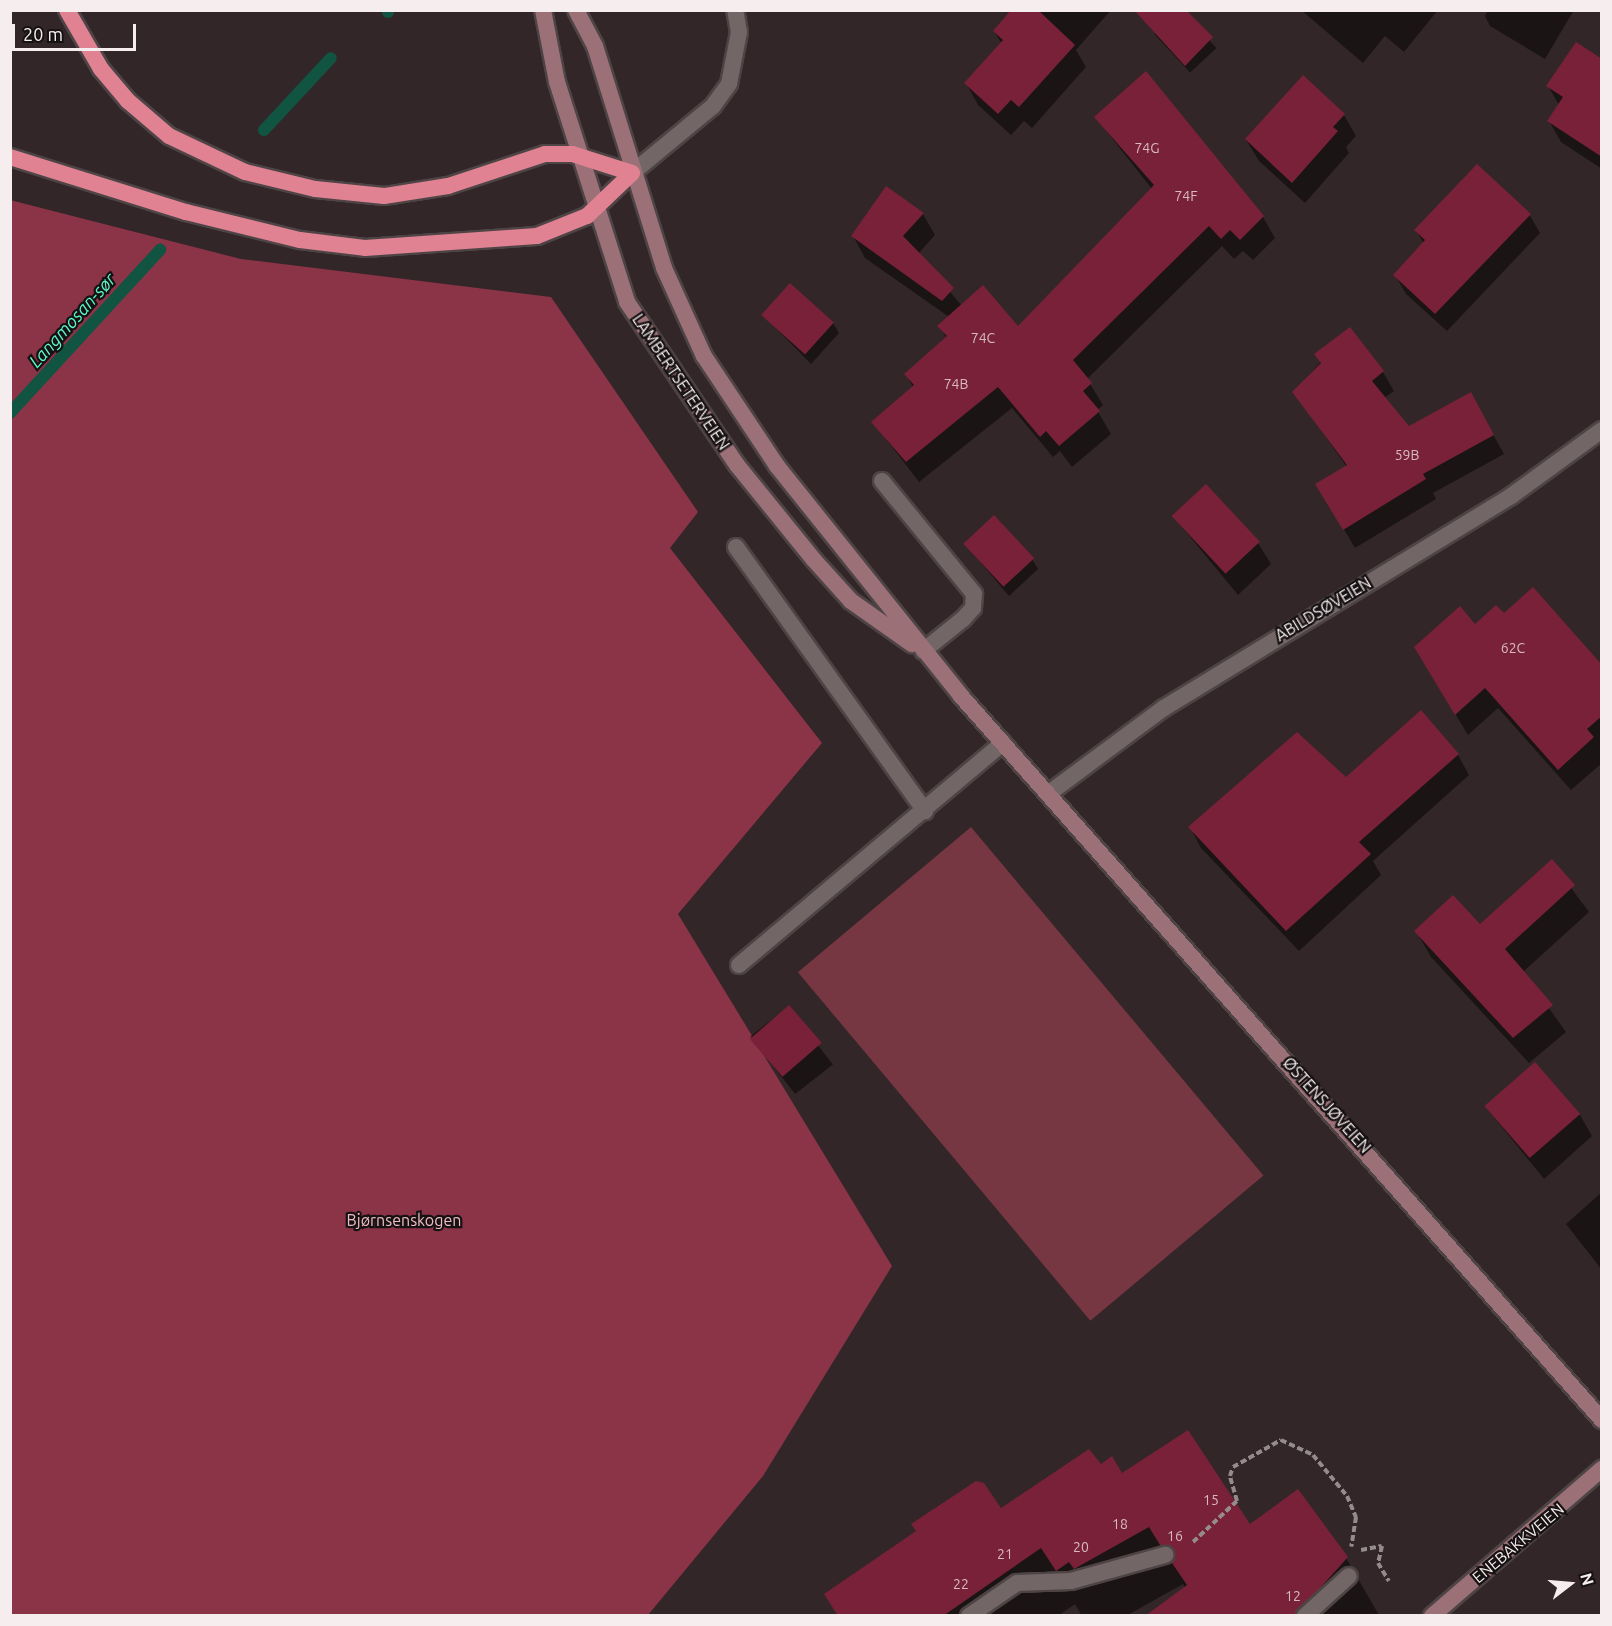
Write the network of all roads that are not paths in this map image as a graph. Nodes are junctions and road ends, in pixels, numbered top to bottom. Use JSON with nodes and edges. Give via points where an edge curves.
{"nodes":[{"id":1,"x":67,"y":10,"type":"edge"},
{"id":2,"x":543,"y":10,"type":"edge"},
{"id":3,"x":576,"y":10,"type":"edge"},
{"id":4,"x":735,"y":10,"type":"edge"},
{"id":5,"x":579,"y":156,"type":"junction"},
{"id":6,"x":10,"y":157,"type":"edge"},
{"id":7,"x":632,"y":173,"type":"junction"},
{"id":8,"x":596,"y":209,"type":"junction"},
{"id":9,"x":1602,"y":430,"type":"edge"},
{"id":10,"x":882,"y":480,"type":"dead end"},
{"id":11,"x":736,"y":547,"type":"dead end"},
{"id":12,"x":923,"y":651,"type":"junction"},
{"id":13,"x":1003,"y":743,"type":"junction"},
{"id":14,"x":1048,"y":794,"type":"junction"},
{"id":15,"x":925,"y":811,"type":"junction"},
{"id":16,"x":739,"y":965,"type":"dead end"},
{"id":17,"x":1602,"y":1420,"type":"edge"},
{"id":18,"x":1602,"y":1469,"type":"edge"},
{"id":19,"x":1164,"y":1555,"type":"road end"},
{"id":20,"x":1349,"y":1576,"type":"dead end"},
{"id":21,"x":969,"y":1616,"type":"edge"},
{"id":22,"x":1305,"y":1616,"type":"edge"},
{"id":23,"x":1432,"y":1616,"type":"edge"}],
"edges":[{"from":1,"to":5,"type":"highway","via":[[101,69],[128,101],[169,136],[245,172],[315,189],[384,196],[448,186],[545,154]]},
{"from":2,"to":5,"type":"main road","name":"LAMBERTSETERVEIEN"},
{"from":3,"to":7,"type":"main road","name":"LAMBERTSETERVEIEN","via":[[595,46]]},
{"from":4,"to":7,"type":"street","via":[[739,32],[729,84],[713,106]]},
{"from":5,"to":7,"type":"highway"},
{"from":5,"to":8,"type":"main road","name":"LAMBERTSETERVEIEN"},
{"from":6,"to":8,"type":"highway","via":[[186,212],[300,240],[366,248],[499,243],[537,236]]},
{"from":7,"to":8,"type":"highway"},
{"from":7,"to":12,"type":"main road","name":"LAMBERTSETERVEIEN","via":[[664,268],[735,408],[871,577]]},
{"from":8,"to":12,"type":"main road","name":"LAMBERTSETERVEIEN","via":[[627,302],[744,474],[851,601]]},
{"from":9,"to":14,"type":"street","name":"ABILDSØVEIEN","via":[[1511,496],[1164,708]]},
{"from":10,"to":12,"type":"street","via":[[974,594],[973,608]]},
{"from":11,"to":15,"type":"street"},
{"from":12,"to":13,"type":"main road","name":"LAMBERTSETERVEIEN"},
{"from":13,"to":14,"type":"main road","name":"LAMBERTSETERVEIEN"},
{"from":13,"to":15,"type":"street"},
{"from":14,"to":17,"type":"main road","name":"ØSTENSJØVEIEN"},
{"from":15,"to":16,"type":"street"},
{"from":18,"to":23,"type":"main road","name":"ENEBAKKVEIEN"},
{"from":19,"to":21,"type":"street","via":[[1071,1581],[1017,1583]]},
{"from":20,"to":22,"type":"street"}]}
